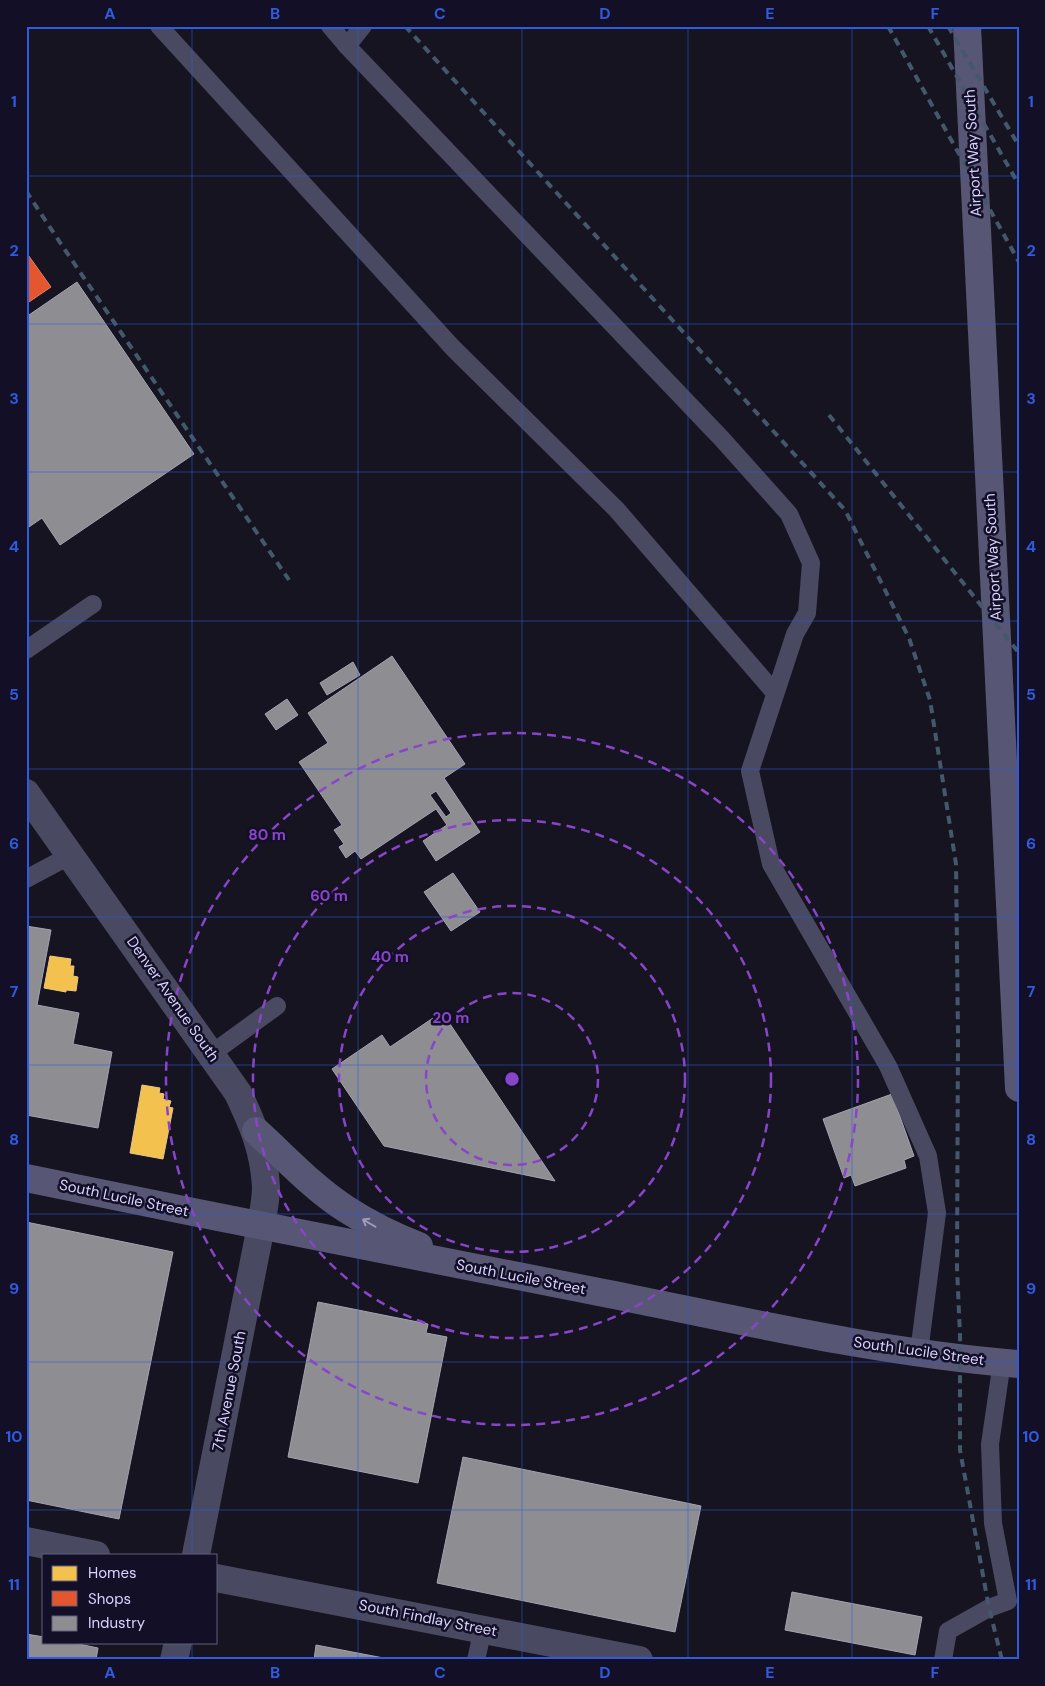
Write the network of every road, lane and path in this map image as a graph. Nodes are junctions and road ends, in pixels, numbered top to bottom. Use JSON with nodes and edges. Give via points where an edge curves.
{"nodes":[{"id":1,"x":159,"y":26,"type":"edge"},
{"id":2,"x":330,"y":26,"type":"edge"},
{"id":3,"x":363,"y":26,"type":"edge"},
{"id":4,"x":967,"y":26,"type":"edge"},
{"id":5,"x":347,"y":46,"type":"junction"},
{"id":6,"x":93,"y":604,"type":"dead end"},
{"id":7,"x":26,"y":650,"type":"edge"},
{"id":8,"x":775,"y":693,"type":"junction"},
{"id":9,"x":31,"y":805,"type":"edge"},
{"id":10,"x":71,"y":855,"type":"junction"},
{"id":11,"x":26,"y":879,"type":"edge"},
{"id":12,"x":278,"y":1006,"type":"dead end"},
{"id":13,"x":211,"y":1054,"type":"junction"},
{"id":14,"x":1019,"y":1088,"type":"edge"},
{"id":15,"x":256,"y":1131,"type":"junction"},
{"id":16,"x":26,"y":1178,"type":"edge"},
{"id":17,"x":261,"y":1226,"type":"junction"},
{"id":18,"x":478,"y":1269,"type":"junction"},
{"id":19,"x":919,"y":1352,"type":"junction"},
{"id":20,"x":1010,"y":1363,"type":"edge"},
{"id":21,"x":26,"y":1541,"type":"edge"},
{"id":22,"x":91,"y":1554,"type":"edge"},
{"id":23,"x":196,"y":1554,"type":"edge"},
{"id":24,"x":218,"y":1578,"type":"edge"},
{"id":25,"x":482,"y":1629,"type":"junction"},
{"id":26,"x":178,"y":1644,"type":"edge"},
{"id":27,"x":174,"y":1660,"type":"edge"},
{"id":28,"x":476,"y":1660,"type":"edge"},
{"id":29,"x":639,"y":1660,"type":"edge"},
{"id":30,"x":943,"y":1660,"type":"edge"}],
"edges":[{"from":1,"to":8,"type":"lane","via":[[453,348],[617,510]]},
{"from":2,"to":5,"type":"lane"},
{"from":3,"to":5,"type":"lane"},
{"from":4,"to":14,"type":"street","name":"Airport Way South"},
{"from":5,"to":8,"type":"lane","via":[[722,439],[789,514],[811,563],[807,613],[795,634]]},
{"from":6,"to":7,"type":"lane"},
{"from":8,"to":19,"type":"lane","via":[[750,771],[771,864],[888,1066],[928,1156],[937,1213]]},
{"from":9,"to":10,"type":"street","name":"Denver Avenue South"},
{"from":10,"to":11,"type":"lane"},
{"from":10,"to":13,"type":"street","name":"Denver Avenue South"},
{"from":12,"to":13,"type":"lane"},
{"from":13,"to":15,"type":"street","name":"Denver Avenue South","via":[[238,1092]]},
{"from":15,"to":17,"type":"street","name":"Denver Avenue South","via":[[266,1189]]},
{"from":18,"to":15,"type":"street","one_way":true,"via":[[373,1226],[345,1209]]},
{"from":16,"to":17,"type":"street","name":"South Lucile Street"},
{"from":17,"to":18,"type":"street","name":"South Lucile Street"},
{"from":17,"to":23,"type":"street","name":"7th Avenue South"},
{"from":18,"to":19,"type":"street","name":"South Lucile Street","via":[[849,1342]]},
{"from":19,"to":20,"type":"street","name":"South Lucile Street"},
{"from":20,"to":30,"type":"lane","via":[[990,1444],[993,1524],[1008,1601],[948,1631]]},
{"from":21,"to":22,"type":"street"},
{"from":24,"to":25,"type":"street","name":"South Findlay Street"},
{"from":25,"to":28,"type":"lane"},
{"from":25,"to":29,"type":"street","name":"South Findlay Street"},
{"from":26,"to":27,"type":"street"}]}
